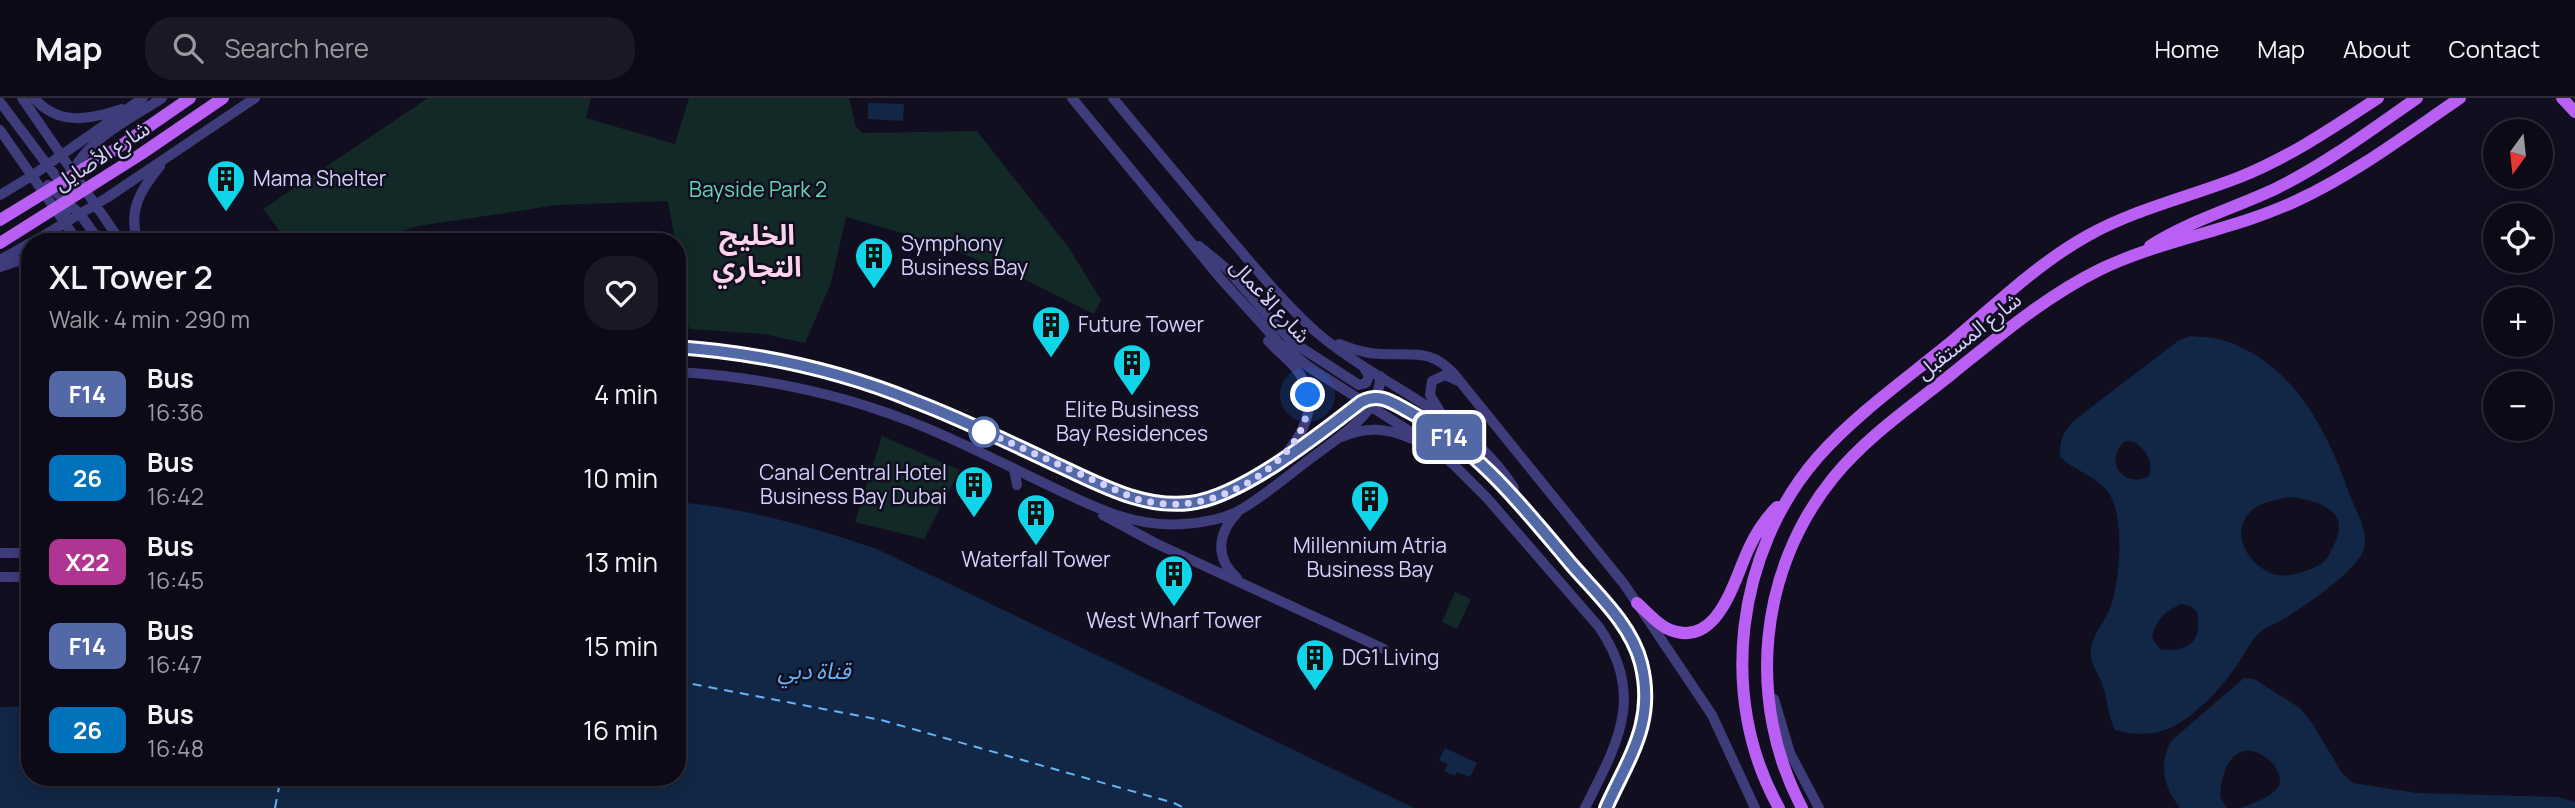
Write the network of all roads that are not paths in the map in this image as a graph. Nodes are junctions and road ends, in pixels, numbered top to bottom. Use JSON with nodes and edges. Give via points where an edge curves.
{"nodes":[{"id":1,"x":22,"y":98,"type":"edge"},
{"id":2,"x":34,"y":98,"type":"edge"},
{"id":3,"x":144,"y":98,"type":"edge"},
{"id":4,"x":162,"y":98,"type":"edge"},
{"id":5,"x":190,"y":98,"type":"edge"},
{"id":6,"x":223,"y":98,"type":"edge"},
{"id":7,"x":255,"y":98,"type":"edge"},
{"id":8,"x":1072,"y":98,"type":"edge"},
{"id":9,"x":1113,"y":98,"type":"edge"},
{"id":10,"x":2378,"y":98,"type":"edge"},
{"id":11,"x":2417,"y":98,"type":"edge"},
{"id":12,"x":2460,"y":98,"type":"edge"},
{"id":13,"x":2562,"y":99,"type":"edge"},
{"id":14,"x":0,"y":102,"type":"edge"},
{"id":15,"x":133,"y":105,"type":"junction"},
{"id":16,"x":2575,"y":112,"type":"edge"},
{"id":17,"x":0,"y":130,"type":"edge"},
{"id":18,"x":61,"y":155,"type":"junction"},
{"id":19,"x":167,"y":158,"type":"junction"},
{"id":20,"x":46,"y":165,"type":"junction"},
{"id":21,"x":72,"y":172,"type":"junction"},
{"id":22,"x":33,"y":175,"type":"junction"},
{"id":23,"x":65,"y":193,"type":"junction"},
{"id":24,"x":0,"y":195,"type":"edge"},
{"id":25,"x":95,"y":205,"type":"junction"},
{"id":26,"x":55,"y":209,"type":"junction"},
{"id":27,"x":80,"y":214,"type":"junction"},
{"id":28,"x":0,"y":220,"type":"edge"},
{"id":29,"x":65,"y":223,"type":"junction"},
{"id":30,"x":25,"y":233,"type":"edge"},
{"id":31,"x":47,"y":233,"type":"edge"},
{"id":32,"x":72,"y":233,"type":"edge"},
{"id":33,"x":94,"y":233,"type":"edge"},
{"id":34,"x":115,"y":233,"type":"edge"},
{"id":35,"x":136,"y":233,"type":"edge"},
{"id":36,"x":1185,"y":235,"type":"junction"},
{"id":37,"x":21,"y":236,"type":"edge"},
{"id":38,"x":0,"y":243,"type":"edge"},
{"id":39,"x":21,"y":248,"type":"edge"},
{"id":40,"x":0,"y":249,"type":"edge"},
{"id":41,"x":2138,"y":254,"type":"junction"},
{"id":42,"x":0,"y":260,"type":"edge"},
{"id":43,"x":21,"y":260,"type":"edge"},
{"id":44,"x":0,"y":267,"type":"edge"},
{"id":45,"x":1221,"y":279,"type":"junction"},
{"id":46,"x":1319,"y":333,"type":"junction"},
{"id":47,"x":686,"y":348,"type":"edge"},
{"id":48,"x":1358,"y":361,"type":"junction"},
{"id":49,"x":686,"y":373,"type":"edge"},
{"id":50,"x":1380,"y":376,"type":"junction"},
{"id":51,"x":1458,"y":381,"type":"junction"},
{"id":52,"x":1377,"y":397,"type":"junction"},
{"id":53,"x":1361,"y":402,"type":"junction"},
{"id":54,"x":1371,"y":408,"type":"junction"},
{"id":55,"x":1444,"y":416,"type":"junction"},
{"id":56,"x":1332,"y":442,"type":"junction"},
{"id":57,"x":1437,"y":450,"type":"junction"},
{"id":58,"x":1279,"y":461,"type":"junction"},
{"id":59,"x":1014,"y":469,"type":"junction"},
{"id":60,"x":1017,"y":485,"type":"dead end"},
{"id":61,"x":1790,"y":495,"type":"junction"},
{"id":62,"x":1089,"y":504,"type":"junction"},
{"id":63,"x":1523,"y":505,"type":"junction"},
{"id":64,"x":1239,"y":510,"type":"junction"},
{"id":65,"x":0,"y":553,"type":"edge"},
{"id":66,"x":21,"y":553,"type":"edge"},
{"id":67,"x":21,"y":577,"type":"edge"},
{"id":68,"x":0,"y":578,"type":"edge"},
{"id":69,"x":1245,"y":586,"type":"junction"},
{"id":70,"x":1637,"y":603,"type":"junction"},
{"id":71,"x":1384,"y":649,"type":"dead end"},
{"id":72,"x":1766,"y":671,"type":"junction"},
{"id":73,"x":1766,"y":783,"type":"junction"},
{"id":74,"x":1585,"y":808,"type":"edge"},
{"id":75,"x":1606,"y":808,"type":"edge"},
{"id":76,"x":1755,"y":808,"type":"edge"},
{"id":77,"x":1769,"y":808,"type":"edge"},
{"id":78,"x":1779,"y":808,"type":"edge"},
{"id":79,"x":1802,"y":808,"type":"edge"},
{"id":80,"x":1819,"y":808,"type":"edge"}],
"edges":[{"from":1,"to":18,"type":"street"},
{"from":2,"to":15,"type":"street","via":[[48,111],[80,119]]},
{"from":3,"to":15,"type":"street"},
{"from":4,"to":21,"type":"street","via":[[88,149]]},
{"from":5,"to":28,"type":"main road","name":"شارع الأصايل","bridge":true},
{"from":6,"to":38,"type":"main road","name":"شارع الأصايل","bridge":true},
{"from":7,"to":19,"type":"street"},
{"from":8,"to":36,"type":"street","name":"شارع الأعمال"},
{"from":9,"to":46,"type":"street","name":"شارع الأعمال","via":[[1262,276]]},
{"from":10,"to":61,"type":"main road","name":"شارع المستقبل","via":[[2268,164],[2127,216],[2066,249],[1853,423]]},
{"from":11,"to":41,"type":"main road","via":[[2296,178],[2169,234]]},
{"from":12,"to":41,"type":"main road","name":"شارع المستقبل","via":[[2365,163],[2295,202]]},
{"from":13,"to":16,"type":"main road"},
{"from":14,"to":20,"type":"street"},
{"from":15,"to":18,"type":"street"},
{"from":17,"to":22,"type":"street"},
{"from":18,"to":20,"type":"street"},
{"from":18,"to":21,"type":"street"},
{"from":18,"to":23,"type":"street"},
{"from":19,"to":25,"type":"street"},
{"from":19,"to":35,"type":"street","via":[[137,200]]},
{"from":20,"to":22,"type":"street"},
{"from":20,"to":23,"type":"street"},
{"from":21,"to":23,"type":"street"},
{"from":21,"to":25,"type":"street"},
{"from":22,"to":23,"type":"street"},
{"from":22,"to":24,"type":"street"},
{"from":22,"to":26,"type":"street"},
{"from":23,"to":25,"type":"street"},
{"from":23,"to":26,"type":"street"},
{"from":23,"to":27,"type":"street"},
{"from":23,"to":29,"type":"street"},
{"from":25,"to":27,"type":"street"},
{"from":25,"to":34,"type":"street"},
{"from":26,"to":29,"type":"street"},
{"from":26,"to":30,"type":"street"},
{"from":27,"to":29,"type":"street"},
{"from":27,"to":33,"type":"street"},
{"from":29,"to":31,"type":"street"},
{"from":29,"to":32,"type":"street"},
{"from":36,"to":45,"type":"street","name":"شارع الأعمال"},
{"from":36,"to":48,"type":"street","via":[[1227,269],[1294,343],[1359,385],[1369,376]]},
{"from":37,"to":40,"type":"street"},
{"from":39,"to":42,"type":"street"},
{"from":41,"to":72,"type":"main road","name":"شارع المستقبل","via":[[2080,280],[2026,315],[1871,439],[1834,477],[1804,520],[1783,568],[1770,619]]},
{"from":43,"to":44,"type":"street"},
{"from":45,"to":53,"type":"street","name":"شارع الأعمال","via":[[1288,352]]},
{"from":45,"to":58,"type":"street","via":[[1307,387],[1309,403],[1303,428]]},
{"from":46,"to":48,"type":"street","name":"شارع الأعمال"},
{"from":46,"to":51,"type":"street","via":[[1370,353],[1426,355],[1448,367]]},
{"from":47,"to":58,"type":"street","via":[[780,360],[882,388],[1149,502],[1178,504],[1219,496]]},
{"from":48,"to":50,"type":"street","name":"شارع الأعمال"},
{"from":49,"to":59,"type":"street","via":[[776,383],[849,401],[929,429]]},
{"from":50,"to":52,"type":"street"},
{"from":50,"to":55,"type":"street","name":"شارع الأعمال"},
{"from":51,"to":55,"type":"street","via":[[1440,376],[1430,386],[1430,395]]},
{"from":51,"to":70,"type":"street"},
{"from":52,"to":53,"type":"street"},
{"from":52,"to":54,"type":"street"},
{"from":52,"to":63,"type":"street","via":[[1440,431]]},
{"from":53,"to":54,"type":"street","name":"شارع الأعمال"},
{"from":53,"to":58,"type":"street"},
{"from":54,"to":56,"type":"street"},
{"from":54,"to":57,"type":"street","name":"شارع الأعمال"},
{"from":55,"to":63,"type":"street","name":"شارع الأعمال","via":[[1489,455]]},
{"from":56,"to":57,"type":"street","via":[[1357,432],[1383,430]]},
{"from":56,"to":64,"type":"street"},
{"from":57,"to":74,"type":"street","name":"شارع الأعمال","via":[[1488,498],[1612,647],[1625,690],[1624,712],[1619,737]]},
{"from":59,"to":60,"type":"street"},
{"from":59,"to":62,"type":"street"},
{"from":61,"to":70,"type":"main road","via":[[1758,531],[1727,602],[1709,623],[1691,631],[1668,629]]},
{"from":61,"to":73,"type":"main road","name":"شارع المستقبل","via":[[1760,557],[1748,600],[1743,644],[1746,711]]},
{"from":62,"to":64,"type":"street","via":[[1126,519],[1165,525],[1205,521]]},
{"from":62,"to":69,"type":"street","via":[[1126,529]]},
{"from":63,"to":75,"type":"street","name":"شارع الأعمال","via":[[1614,614],[1638,652],[1645,710],[1636,746]]},
{"from":64,"to":69,"type":"street","via":[[1224,529],[1220,548],[1227,567]]},
{"from":65,"to":66,"type":"street"},
{"from":67,"to":68,"type":"street"},
{"from":69,"to":71,"type":"street"},
{"from":70,"to":76,"type":"street","via":[[1712,715]]},
{"from":72,"to":79,"type":"main road","name":"شارع المستقبل","via":[[1778,749]]},
{"from":72,"to":80,"type":"street","via":[[1790,753]]},
{"from":73,"to":77,"type":"main road"},
{"from":73,"to":78,"type":"main road","name":"شارع المستقبل"}]}
